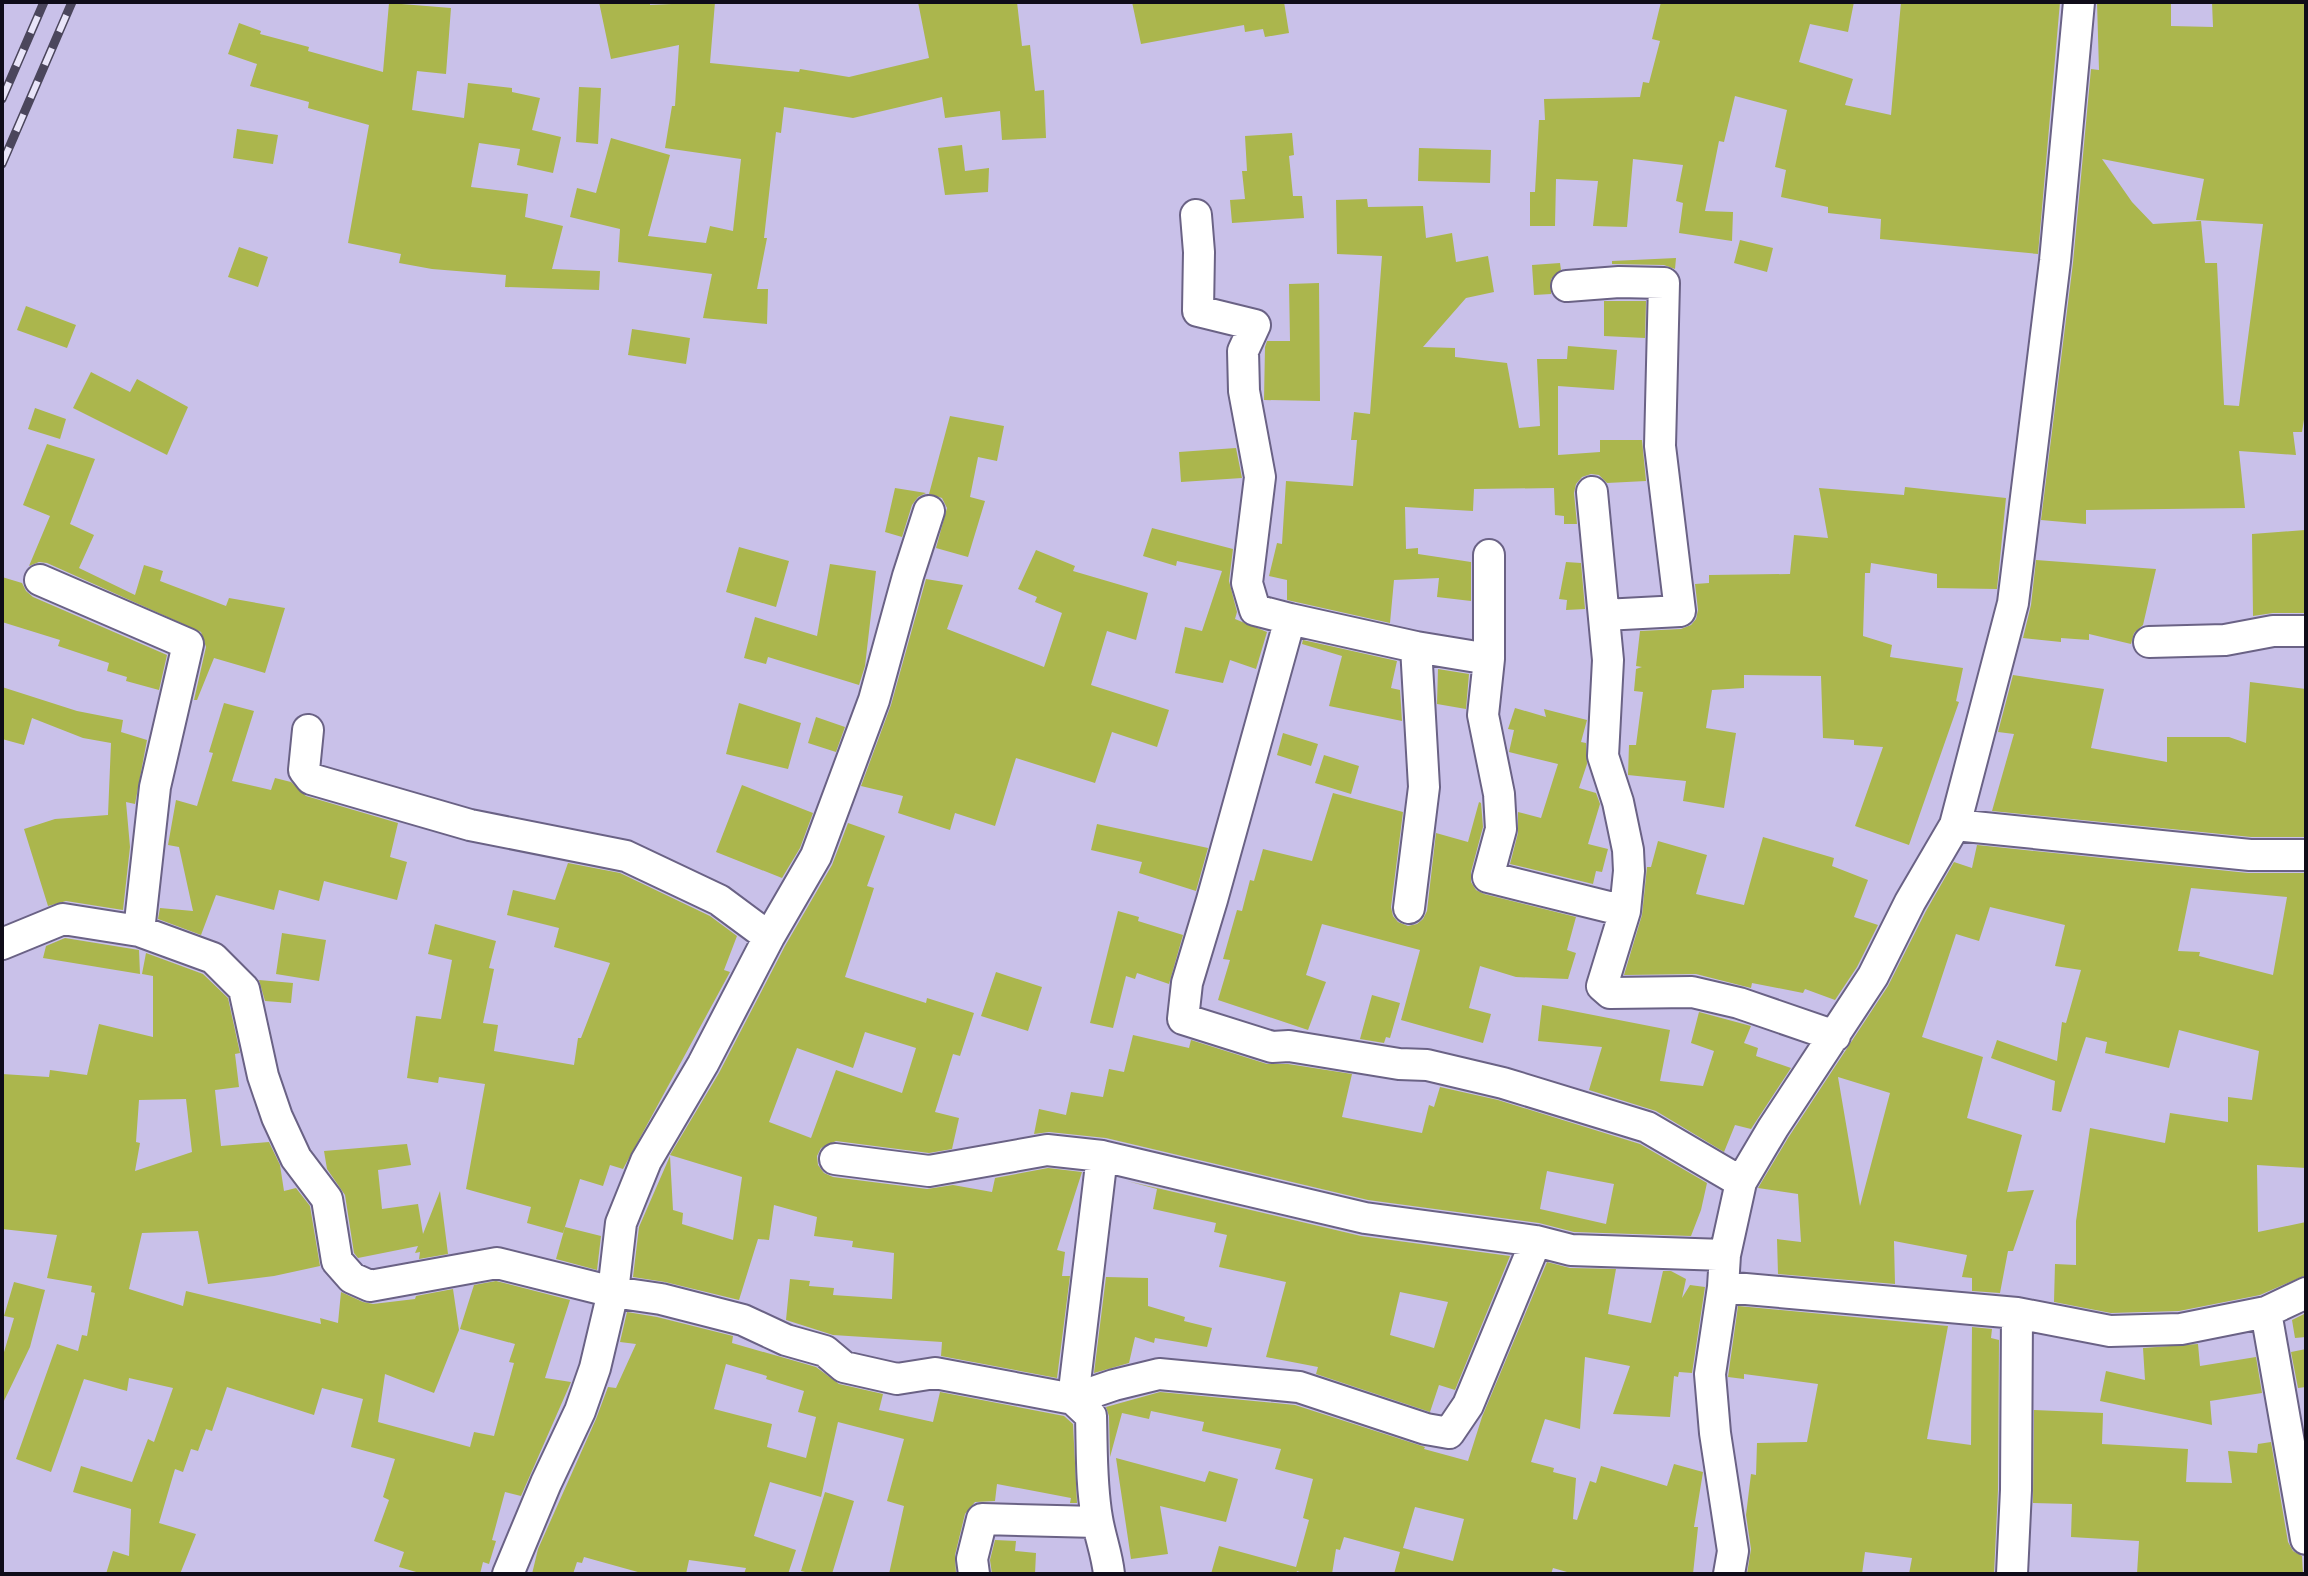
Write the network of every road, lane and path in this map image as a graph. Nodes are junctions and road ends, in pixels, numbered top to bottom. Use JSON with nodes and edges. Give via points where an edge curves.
{"nodes":[{"id":1,"x":2079,"y":2,"type":"edge"},
{"id":2,"x":1196,"y":215,"type":"dead end"},
{"id":3,"x":1567,"y":286,"type":"dead end"},
{"id":4,"x":1592,"y":492,"type":"dead end"},
{"id":5,"x":929,"y":511,"type":"dead end"},
{"id":6,"x":1489,"y":555,"type":"dead end"},
{"id":7,"x":40,"y":580,"type":"dead end"},
{"id":8,"x":1604,"y":615,"type":"junction"},
{"id":9,"x":1290,"y":619,"type":"junction"},
{"id":10,"x":2306,"y":631,"type":"edge"},
{"id":11,"x":2149,"y":642,"type":"dead end"},
{"id":12,"x":1416,"y":647,"type":"junction"},
{"id":13,"x":1489,"y":659,"type":"junction"},
{"id":14,"x":308,"y":730,"type":"dead end"},
{"id":15,"x":1955,"y":825,"type":"junction"},
{"id":16,"x":2306,"y":855,"type":"edge"},
{"id":17,"x":1409,"y":908,"type":"dead end"},
{"id":18,"x":1625,"y":911,"type":"junction"},
{"id":19,"x":139,"y":931,"type":"junction"},
{"id":20,"x":769,"y":937,"type":"junction"},
{"id":21,"x":2,"y":944,"type":"edge"},
{"id":22,"x":1835,"y":1036,"type":"junction"},
{"id":23,"x":1102,"y":1156,"type":"junction"},
{"id":24,"x":835,"y":1159,"type":"dead end"},
{"id":25,"x":1741,"y":1182,"type":"junction"},
{"id":26,"x":1536,"y":1241,"type":"junction"},
{"id":27,"x":1725,"y":1255,"type":"junction"},
{"id":28,"x":1723,"y":1287,"type":"junction"},
{"id":29,"x":613,"y":1292,"type":"junction"},
{"id":30,"x":2306,"y":1293,"type":"edge"},
{"id":31,"x":2266,"y":1312,"type":"junction"},
{"id":32,"x":2017,"y":1313,"type":"junction"},
{"id":33,"x":1073,"y":1399,"type":"junction"},
{"id":34,"x":1097,"y":1522,"type":"junction"},
{"id":35,"x":2306,"y":1539,"type":"edge"},
{"id":36,"x":508,"y":1574,"type":"edge"},
{"id":37,"x":974,"y":1574,"type":"edge"},
{"id":38,"x":1109,"y":1574,"type":"edge"},
{"id":39,"x":1729,"y":1574,"type":"edge"},
{"id":40,"x":2012,"y":1574,"type":"edge"}],
"edges":[{"from":1,"to":15,"type":"street","via":[[2055,261],[2013,603]]},
{"from":2,"to":9,"type":"street","via":[[1198,311],[1255,325],[1243,351],[1244,391],[1260,477],[1247,583],[1255,610]]},
{"from":3,"to":8,"type":"street","via":[[1664,283],[1660,446],[1680,611]]},
{"from":4,"to":8,"type":"street"},
{"from":5,"to":20,"type":"street","via":[[874,700],[840,795],[816,856]]},
{"from":6,"to":13,"type":"street"},
{"from":7,"to":19,"type":"street","via":[[188,644],[155,787]]},
{"from":8,"to":18,"type":"street","via":[[1608,660],[1603,756],[1628,850]]},
{"from":9,"to":12,"type":"street"},
{"from":9,"to":25,"type":"street","via":[[1187,983],[1183,1019],[1272,1047],[1427,1065],[1503,1083],[1647,1127]]},
{"from":10,"to":11,"type":"street"},
{"from":12,"to":13,"type":"street"},
{"from":12,"to":17,"type":"street","via":[[1424,787]]},
{"from":13,"to":18,"type":"street","via":[[1483,715],[1501,829],[1488,877]]},
{"from":14,"to":20,"type":"street","via":[[304,770],[311,779],[470,825],[626,856],[719,900]]},
{"from":15,"to":16,"type":"street","via":[[2250,855]]},
{"from":15,"to":22,"type":"street"},
{"from":18,"to":22,"type":"street","via":[[1602,986],[1605,991],[1692,992]]},
{"from":19,"to":21,"type":"street","via":[[63,919]]},
{"from":19,"to":29,"type":"street","via":[[213,958],[244,989],[277,1117],[296,1158],[327,1199],[337,1261],[352,1278],[370,1286],[497,1263]]},
{"from":20,"to":29,"type":"street","via":[[646,1161],[621,1223]]},
{"from":22,"to":25,"type":"street"},
{"from":23,"to":24,"type":"street","via":[[1047,1150],[929,1171]]},
{"from":23,"to":26,"type":"street","via":[[1365,1218]]},
{"from":23,"to":33,"type":"street"},
{"from":25,"to":27,"type":"street"},
{"from":26,"to":27,"type":"street","via":[[1571,1250]]},
{"from":26,"to":33,"type":"street","via":[[1468,1405],[1449,1433],[1299,1387],[1159,1374]]},
{"from":27,"to":28,"type":"street"},
{"from":28,"to":32,"type":"street"},
{"from":28,"to":39,"type":"street","via":[[1710,1374],[1733,1551]]},
{"from":29,"to":33,"type":"street","via":[[743,1320],[825,1351],[844,1367],[897,1379],[935,1373]]},
{"from":29,"to":36,"type":"street","via":[[580,1411]]},
{"from":30,"to":31,"type":"street"},
{"from":31,"to":32,"type":"street","via":[[2181,1329],[2110,1331]]},
{"from":31,"to":35,"type":"street"},
{"from":32,"to":40,"type":"street"},
{"from":33,"to":34,"type":"street","via":[[1091,1416]]},
{"from":34,"to":37,"type":"street","via":[[982,1519],[972,1559]]},
{"from":34,"to":38,"type":"street"}]}
